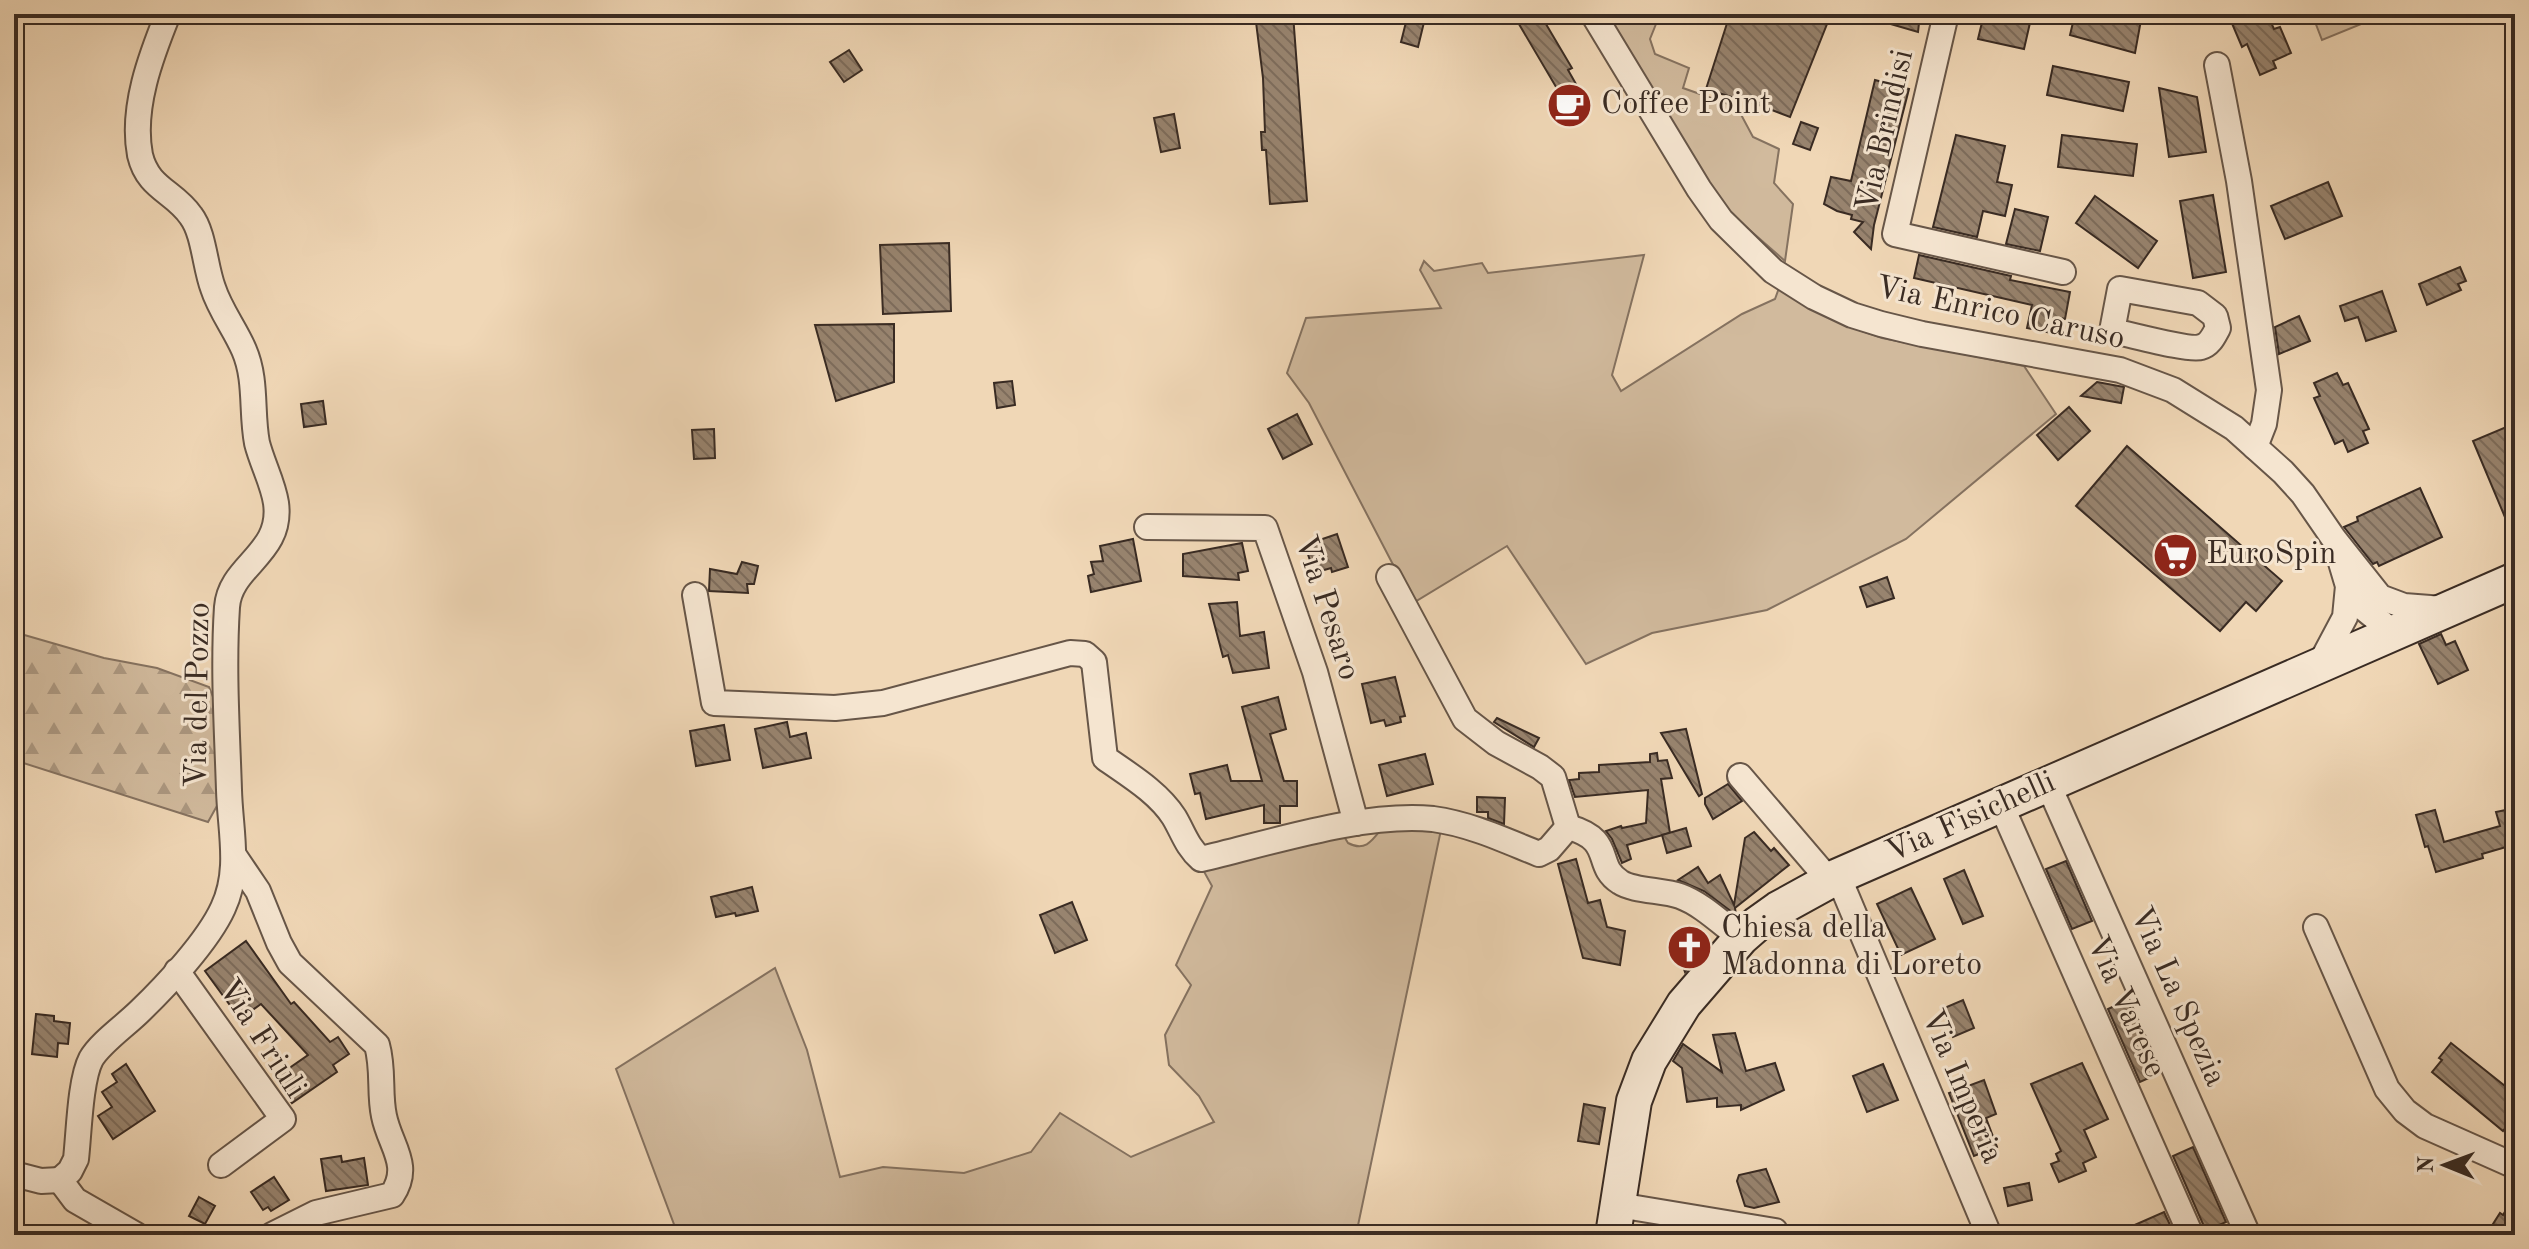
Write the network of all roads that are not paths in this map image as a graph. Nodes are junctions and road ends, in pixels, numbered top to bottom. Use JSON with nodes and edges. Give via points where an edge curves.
{"nodes":[{"id":1,"x":168,"y":14,"type":"edge"},
{"id":2,"x":1593,"y":14,"type":"edge"},
{"id":3,"x":1946,"y":14,"type":"edge"},
{"id":4,"x":2217,"y":65,"type":"dead end"},
{"id":5,"x":2063,"y":272,"type":"dead end"},
{"id":6,"x":2261,"y":326,"type":"junction"},
{"id":7,"x":2218,"y":328,"type":"dead end"},
{"id":8,"x":2255,"y":447,"type":"junction"},
{"id":9,"x":1147,"y":527,"type":"dead end"},
{"id":10,"x":2334,"y":539,"type":"junction"},
{"id":11,"x":1389,"y":577,"type":"dead end"},
{"id":12,"x":2515,"y":580,"type":"edge"},
{"id":13,"x":2348,"y":586,"type":"junction"},
{"id":14,"x":695,"y":595,"type":"dead end"},
{"id":15,"x":2380,"y":597,"type":"junction"},
{"id":16,"x":2449,"y":609,"type":"junction"},
{"id":17,"x":2393,"y":632,"type":"junction"},
{"id":18,"x":2319,"y":666,"type":"junction"},
{"id":19,"x":1740,"y":776,"type":"dead end"},
{"id":20,"x":2048,"y":784,"type":"junction"},
{"id":21,"x":2001,"y":805,"type":"junction"},
{"id":22,"x":1356,"y":823,"type":"junction"},
{"id":23,"x":1568,"y":827,"type":"junction"},
{"id":24,"x":235,"y":857,"type":"junction"},
{"id":25,"x":1834,"y":878,"type":"junction"},
{"id":26,"x":2316,"y":927,"type":"dead end"},
{"id":27,"x":1741,"y":938,"type":"junction"},
{"id":28,"x":177,"y":971,"type":"junction"},
{"id":29,"x":221,"y":1165,"type":"dead end"},
{"id":30,"x":2515,"y":1166,"type":"edge"},
{"id":31,"x":14,"y":1174,"type":"edge"},
{"id":32,"x":60,"y":1180,"type":"junction"},
{"id":33,"x":1615,"y":1220,"type":"edge"},
{"id":34,"x":136,"y":1235,"type":"edge"},
{"id":35,"x":272,"y":1235,"type":"edge"},
{"id":36,"x":1777,"y":1235,"type":"edge"},
{"id":37,"x":1989,"y":1235,"type":"edge"},
{"id":38,"x":2191,"y":1235,"type":"edge"},
{"id":39,"x":2248,"y":1235,"type":"edge"}],
"edges":[{"from":1,"to":24,"type":"street","name":"Via del Pozzo","via":[[141,100],[139,150],[144,172],[192,216],[200,235],[213,291],[249,364],[258,446],[276,502],[270,541],[228,592],[224,654]]},
{"from":2,"to":8,"type":"street","name":"Via Enrico Caruso","via":[[1699,189],[1721,220],[1773,271],[1814,297],[1881,324],[2120,370],[2173,390]]},
{"from":3,"to":5,"type":"street","name":"Via Brindisi","via":[[1895,234]]},
{"from":4,"to":6,"type":"street"},
{"from":6,"to":7,"type":"street"},
{"from":6,"to":8,"type":"street","via":[[2269,390]]},
{"from":8,"to":10,"type":"street","name":"Via Enrico Caruso","via":[[2303,494]]},
{"from":9,"to":22,"type":"street","name":"Via Pesaro","via":[[1265,528],[1315,672]]},
{"from":10,"to":13,"type":"street"},
{"from":10,"to":15,"type":"street"},
{"from":11,"to":23,"type":"street","via":[[1465,719],[1553,777]]},
{"from":12,"to":16,"type":"main road","name":"Via Fisichelli"},
{"from":13,"to":17,"type":"street","via":[[2362,607]]},
{"from":13,"to":18,"type":"street","via":[[2345,617]]},
{"from":14,"to":22,"type":"street","via":[[714,703],[835,708],[883,703],[1070,653],[1085,654],[1094,662],[1105,758],[1172,814],[1201,859]]},
{"from":15,"to":16,"type":"street","via":[[2404,606]]},
{"from":15,"to":17,"type":"street"},
{"from":16,"to":17,"type":"main road","name":"Via Fisichelli"},
{"from":17,"to":18,"type":"main road","name":"Via Fisichelli"},
{"from":18,"to":20,"type":"main road","name":"Via Fisichelli"},
{"from":19,"to":25,"type":"street","name":"Via Imperia"},
{"from":20,"to":21,"type":"main road","name":"Via Fisichelli"},
{"from":20,"to":39,"type":"street","name":"Via La Spezia"},
{"from":21,"to":25,"type":"main road","name":"Via Fisichelli"},
{"from":21,"to":38,"type":"street","name":"Via Varese"},
{"from":22,"to":23,"type":"street","via":[[1430,819],[1468,826],[1539,854]]},
{"from":23,"to":27,"type":"street","via":[[1596,840],[1623,885],[1682,896]]},
{"from":24,"to":28,"type":"street","name":"Via del Pozzo","via":[[221,912]]},
{"from":24,"to":35,"type":"street","via":[[258,891],[290,963],[377,1045],[384,1116],[401,1171],[392,1195],[316,1213]]},
{"from":25,"to":27,"type":"main road","name":"Via Fisichelli","via":[[1778,909]]},
{"from":25,"to":37,"type":"street","name":"Via Imperia"},
{"from":26,"to":30,"type":"street","via":[[2387,1089],[2405,1111],[2425,1126]]},
{"from":27,"to":33,"type":"main road","name":"Via Fisichelli","via":[[1684,1004],[1649,1061],[1634,1101]]},
{"from":28,"to":29,"type":"street","name":"Via Friuli","via":[[283,1119]]},
{"from":28,"to":32,"type":"street","name":"Via del Pozzo","via":[[92,1056],[76,1159]]},
{"from":31,"to":32,"type":"street"},
{"from":32,"to":34,"type":"street","via":[[75,1200]]},
{"from":33,"to":36,"type":"street"}]}
